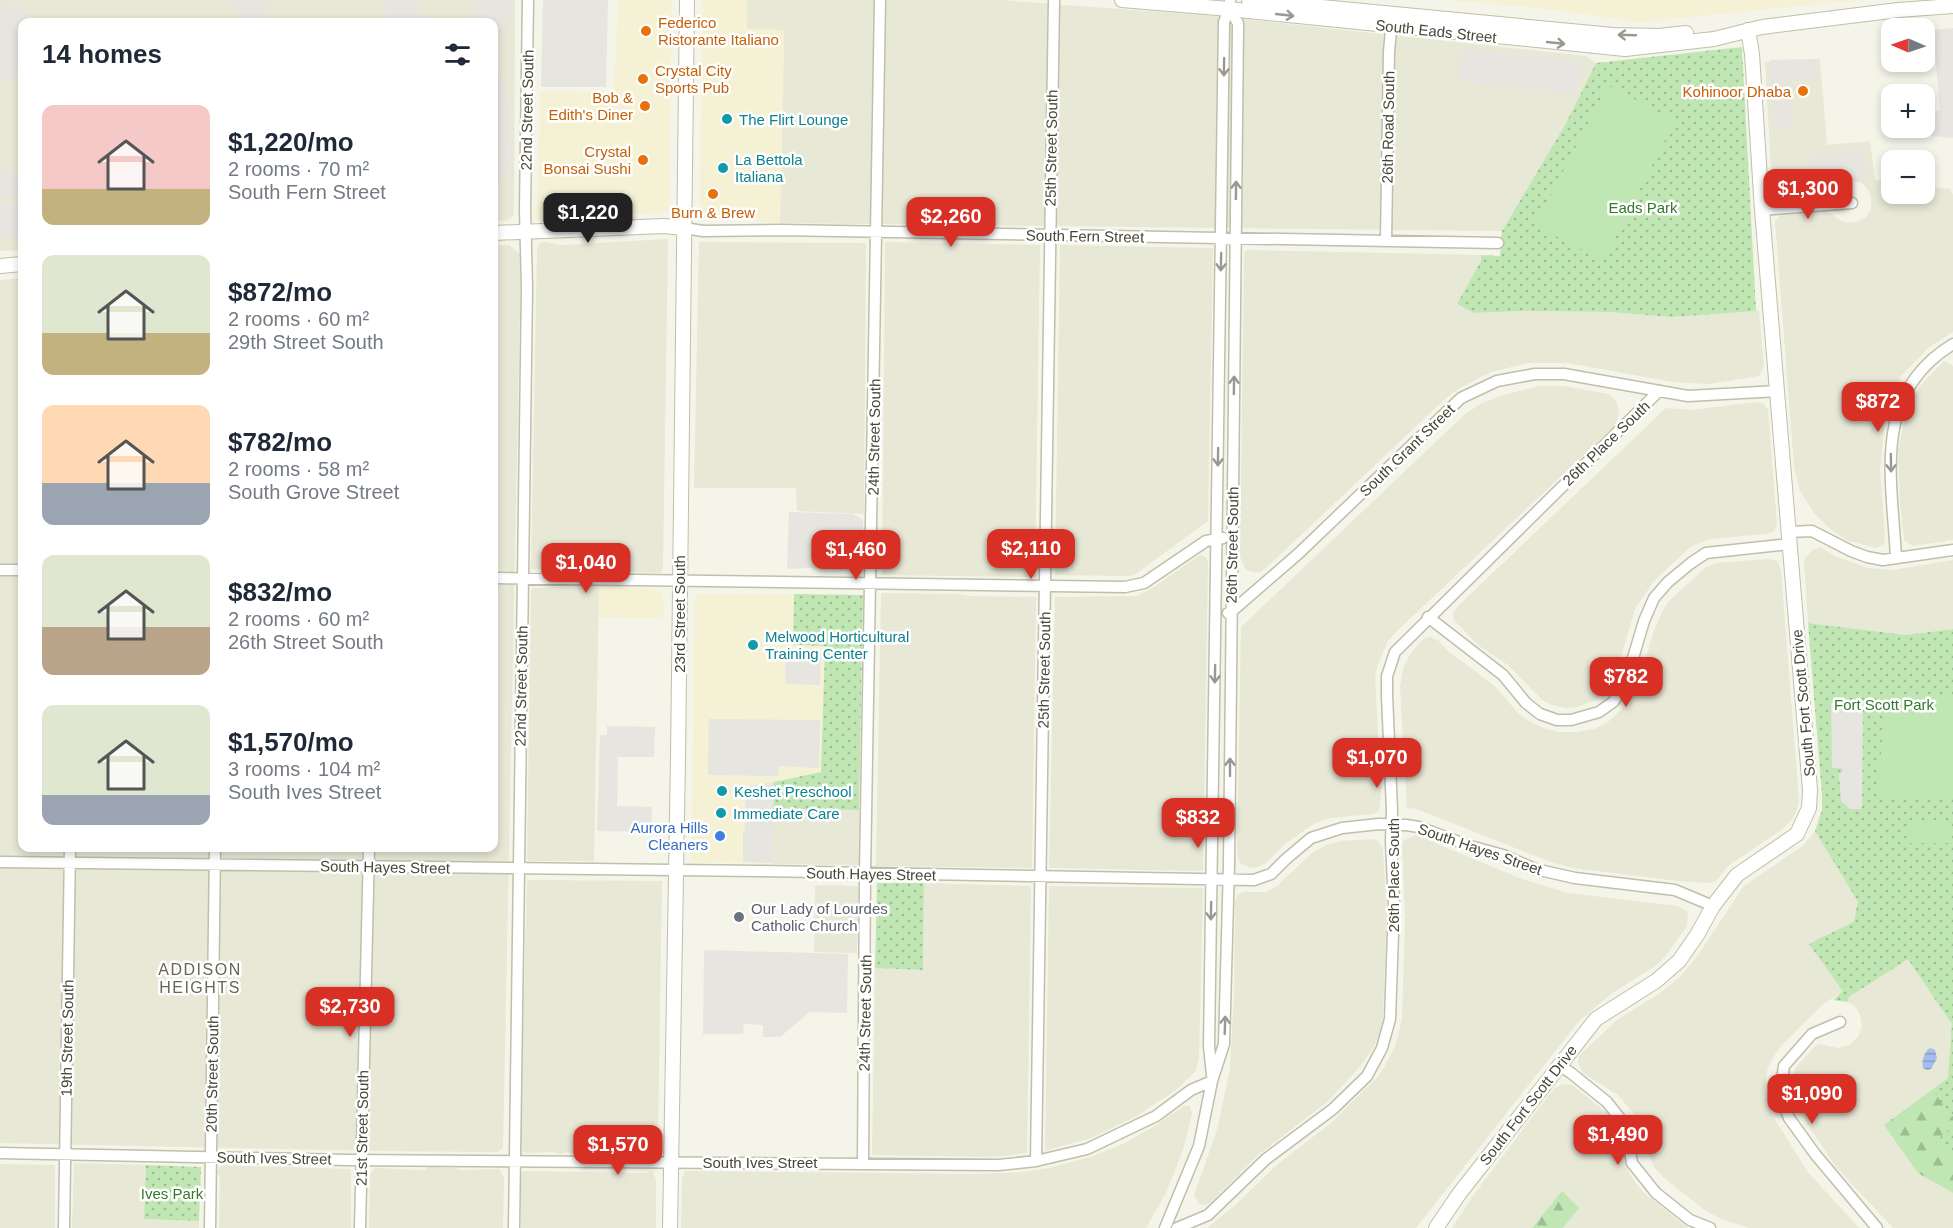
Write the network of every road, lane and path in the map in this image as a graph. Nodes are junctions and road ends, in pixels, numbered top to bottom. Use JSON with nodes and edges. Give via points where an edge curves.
{"nodes":[{"id":1,"x":528,"y":0,"type":"edge"},
{"id":2,"x":687,"y":0,"type":"edge"},
{"id":3,"x":880,"y":0,"type":"edge"},
{"id":4,"x":1054,"y":0,"type":"edge"},
{"id":5,"x":1122,"y":0,"type":"edge"},
{"id":6,"x":1249,"y":0,"type":"edge"},
{"id":7,"x":1230,"y":4,"type":"edge"},
{"id":8,"x":1953,"y":6,"type":"edge"},
{"id":9,"x":1392,"y":19,"type":"junction"},
{"id":10,"x":1748,"y":30,"type":"junction"},
{"id":11,"x":1852,"y":203,"type":"dead end"},
{"id":12,"x":1762,"y":210,"type":"junction"},
{"id":13,"x":684,"y":228,"type":"junction"},
{"id":14,"x":526,"y":232,"type":"junction"},
{"id":15,"x":498,"y":233,"type":"edge"},
{"id":16,"x":877,"y":233,"type":"junction"},
{"id":17,"x":1050,"y":235,"type":"junction"},
{"id":18,"x":1221,"y":238,"type":"junction"},
{"id":19,"x":1236,"y":238,"type":"junction"},
{"id":20,"x":1386,"y":241,"type":"junction"},
{"id":21,"x":1498,"y":243,"type":"dead end"},
{"id":22,"x":18,"y":264,"type":"edge"},
{"id":23,"x":0,"y":266,"type":"edge"},
{"id":24,"x":1953,"y":344,"type":"edge"},
{"id":25,"x":1659,"y":391,"type":"junction"},
{"id":26,"x":1778,"y":391,"type":"junction"},
{"id":27,"x":1232,"y":536,"type":"junction"},
{"id":28,"x":1790,"y":538,"type":"junction"},
{"id":29,"x":1217,"y":539,"type":"junction"},
{"id":30,"x":1953,"y":550,"type":"edge"},
{"id":31,"x":1896,"y":558,"type":"junction"},
{"id":32,"x":0,"y":570,"type":"edge"},
{"id":33,"x":18,"y":570,"type":"edge"},
{"id":34,"x":498,"y":578,"type":"edge"},
{"id":35,"x":523,"y":579,"type":"junction"},
{"id":36,"x":679,"y":580,"type":"junction"},
{"id":37,"x":870,"y":583,"type":"junction"},
{"id":38,"x":1045,"y":586,"type":"junction"},
{"id":39,"x":1231,"y":612,"type":"junction"},
{"id":40,"x":1216,"y":615,"type":"junction"},
{"id":41,"x":1428,"y":617,"type":"junction"},
{"id":42,"x":1393,"y":825,"type":"junction"},
{"id":43,"x":70,"y":852,"type":"edge"},
{"id":44,"x":215,"y":852,"type":"edge"},
{"id":45,"x":369,"y":852,"type":"edge"},
{"id":46,"x":0,"y":862,"type":"edge"},
{"id":47,"x":69,"y":863,"type":"junction"},
{"id":48,"x":215,"y":865,"type":"junction"},
{"id":49,"x":369,"y":867,"type":"junction"},
{"id":50,"x":519,"y":868,"type":"junction"},
{"id":51,"x":676,"y":871,"type":"junction"},
{"id":52,"x":865,"y":874,"type":"junction"},
{"id":53,"x":1041,"y":877,"type":"junction"},
{"id":54,"x":1212,"y":880,"type":"junction"},
{"id":55,"x":1229,"y":880,"type":"junction"},
{"id":56,"x":1713,"y":906,"type":"junction"},
{"id":57,"x":1840,"y":1022,"type":"dead end"},
{"id":58,"x":1559,"y":1065,"type":"junction"},
{"id":59,"x":1212,"y":1081,"type":"junction"},
{"id":60,"x":0,"y":1153,"type":"edge"},
{"id":61,"x":65,"y":1154,"type":"junction"},
{"id":62,"x":211,"y":1156,"type":"junction"},
{"id":63,"x":362,"y":1160,"type":"junction"},
{"id":64,"x":515,"y":1161,"type":"junction"},
{"id":65,"x":1036,"y":1161,"type":"junction"},
{"id":66,"x":671,"y":1162,"type":"junction"},
{"id":67,"x":862,"y":1163,"type":"junction"},
{"id":68,"x":64,"y":1228,"type":"edge"},
{"id":69,"x":210,"y":1228,"type":"edge"},
{"id":70,"x":360,"y":1228,"type":"edge"},
{"id":71,"x":514,"y":1228,"type":"edge"},
{"id":72,"x":670,"y":1228,"type":"edge"},
{"id":73,"x":1166,"y":1228,"type":"edge"},
{"id":74,"x":1177,"y":1228,"type":"edge"},
{"id":75,"x":1436,"y":1228,"type":"edge"},
{"id":76,"x":1710,"y":1228,"type":"edge"},
{"id":77,"x":1876,"y":1228,"type":"edge"}],
"edges":[{"from":1,"to":14,"type":"street","name":"22nd Street South"},
{"from":2,"to":13,"type":"street","name":"23rd Street South"},
{"from":3,"to":16,"type":"street","name":"24th Street South"},
{"from":4,"to":17,"type":"street","name":"25th Street South"},
{"from":5,"to":7,"type":"street","name":"South Eads Street"},
{"from":6,"to":9,"type":"street","name":"South Eads Street"},
{"from":7,"to":9,"type":"street","name":"South Eads Street","one_way":true},
{"from":7,"to":18,"type":"street","name":"26th Street South","one_way":true,"via":[[1224,22]]},
{"from":19,"to":7,"type":"street","name":"26th Street South","one_way":true,"via":[[1238,23]]},
{"from":8,"to":10,"type":"street","name":"South Eads Street"},
{"from":9,"to":10,"type":"street","name":"South Eads Street","via":[[1517,32],[1625,49],[1714,39]]},
{"from":9,"to":20,"type":"street","name":"26th Road South"},
{"from":10,"to":12,"type":"street","name":"South Fort Scott Drive"},
{"from":11,"to":12,"type":"street"},
{"from":12,"to":26,"type":"street","name":"South Fort Scott Drive"},
{"from":13,"to":14,"type":"street","name":"South Fern Street"},
{"from":13,"to":16,"type":"street","name":"South Fern Street"},
{"from":13,"to":36,"type":"street","name":"23rd Street South"},
{"from":14,"to":15,"type":"street","name":"South Fern Street"},
{"from":14,"to":35,"type":"street","name":"22nd Street South"},
{"from":16,"to":17,"type":"street","name":"South Fern Street"},
{"from":16,"to":37,"type":"street","name":"24th Street South"},
{"from":17,"to":18,"type":"street","name":"South Fern Street"},
{"from":17,"to":38,"type":"street","name":"25th Street South"},
{"from":18,"to":19,"type":"street","name":"South Fern Street"},
{"from":18,"to":29,"type":"street","name":"26th Street South","one_way":true},
{"from":19,"to":20,"type":"street","name":"South Fern Street"},
{"from":27,"to":19,"type":"street","name":"26th Street South","one_way":true},
{"from":20,"to":21,"type":"street","name":"South Fern Street"},
{"from":22,"to":23,"type":"street"},
{"from":24,"to":31,"type":"street","one_way":true,"via":[[1924,365],[1910,382],[1895,416],[1890,459]]},
{"from":25,"to":26,"type":"street","name":"South Grant Street","via":[[1688,396]]},
{"from":25,"to":39,"type":"street","name":"South Grant Street","via":[[1564,374],[1535,374],[1497,381],[1461,398],[1298,554]]},
{"from":25,"to":41,"type":"street","name":"26th Place South"},
{"from":26,"to":28,"type":"street","name":"South Fort Scott Drive"},
{"from":27,"to":29,"type":"street"},
{"from":27,"to":39,"type":"street","name":"26th Street South"},
{"from":28,"to":31,"type":"street","via":[[1812,531],[1867,557]]},
{"from":28,"to":41,"type":"street","via":[[1706,553],[1668,582],[1654,598],[1644,621],[1625,685],[1613,702],[1599,712],[1571,720],[1540,714],[1503,675]]},
{"from":28,"to":56,"type":"street","name":"South Fort Scott Drive","via":[[1809,808],[1797,834],[1737,875]]},
{"from":29,"to":38,"type":"street","via":[[1206,541],[1144,583],[1125,587]]},
{"from":29,"to":40,"type":"street","name":"26th Street South"},
{"from":30,"to":31,"type":"street"},
{"from":32,"to":33,"type":"street"},
{"from":34,"to":35,"type":"street"},
{"from":35,"to":36,"type":"street"},
{"from":35,"to":50,"type":"street","name":"22nd Street South"},
{"from":36,"to":37,"type":"street"},
{"from":36,"to":51,"type":"street","name":"23rd Street South"},
{"from":37,"to":38,"type":"street"},
{"from":37,"to":52,"type":"street","name":"24th Street South"},
{"from":38,"to":53,"type":"street","name":"25th Street South"},
{"from":39,"to":40,"type":"street","name":"South Grant Street"},
{"from":55,"to":39,"type":"street","name":"26th Street South","one_way":true},
{"from":40,"to":54,"type":"street","name":"26th Street South","one_way":true},
{"from":41,"to":42,"type":"street","name":"26th Place South","via":[[1395,652],[1387,676]]},
{"from":42,"to":55,"type":"street","name":"South Hayes Street","via":[[1342,828],[1311,838],[1271,874],[1254,880]]},
{"from":42,"to":56,"type":"street","name":"South Hayes Street","via":[[1419,827],[1535,869],[1675,890]]},
{"from":42,"to":74,"type":"street","name":"26th Place South","via":[[1390,1019],[1382,1048],[1366,1076],[1333,1109],[1266,1159],[1208,1215]]},
{"from":43,"to":47,"type":"street","name":"19th Street South"},
{"from":44,"to":48,"type":"street","name":"20th Street South"},
{"from":45,"to":49,"type":"street","name":"21st Street South"},
{"from":46,"to":47,"type":"street","name":"South Hayes Street"},
{"from":47,"to":48,"type":"street","name":"South Hayes Street"},
{"from":47,"to":61,"type":"street","name":"19th Street South"},
{"from":48,"to":49,"type":"street","name":"South Hayes Street"},
{"from":48,"to":62,"type":"street","name":"20th Street South"},
{"from":49,"to":50,"type":"street","name":"South Hayes Street"},
{"from":49,"to":63,"type":"street","name":"21st Street South"},
{"from":50,"to":51,"type":"street","name":"South Hayes Street"},
{"from":50,"to":64,"type":"street","name":"22nd Street South"},
{"from":51,"to":52,"type":"street","name":"South Hayes Street"},
{"from":51,"to":66,"type":"street","name":"23rd Street South"},
{"from":52,"to":53,"type":"street","name":"South Hayes Street"},
{"from":52,"to":67,"type":"street","name":"24th Street South"},
{"from":53,"to":54,"type":"street","name":"South Hayes Street"},
{"from":53,"to":65,"type":"street","name":"25th Street South"},
{"from":54,"to":55,"type":"street","name":"South Hayes Street"},
{"from":54,"to":59,"type":"street","name":"26th Street South","one_way":true},
{"from":59,"to":55,"type":"street","name":"26th Street South","one_way":true,"via":[[1224,1044]]},
{"from":56,"to":58,"type":"street","name":"South Fort Scott Drive","via":[[1679,961],[1656,981],[1596,1019]]},
{"from":57,"to":77,"type":"street","via":[[1812,1034],[1784,1066],[1780,1094],[1789,1118]]},
{"from":58,"to":75,"type":"street","name":"South Fort Scott Drive"},
{"from":58,"to":76,"type":"street","via":[[1607,1102],[1626,1126],[1632,1163],[1656,1193],[1690,1220]]},
{"from":59,"to":65,"type":"street","name":"South Ives Street","via":[[1191,1090],[1155,1116],[1087,1149]]},
{"from":59,"to":73,"type":"street","name":"26th Street South","via":[[1199,1146]]},
{"from":60,"to":61,"type":"street","name":"South Ives Street"},
{"from":61,"to":62,"type":"street","name":"South Ives Street"},
{"from":61,"to":68,"type":"street","name":"19th Street South"},
{"from":62,"to":63,"type":"street","name":"South Ives Street"},
{"from":62,"to":69,"type":"street","name":"20th Street South"},
{"from":63,"to":64,"type":"street","name":"South Ives Street"},
{"from":63,"to":70,"type":"street","name":"21st Street South"},
{"from":64,"to":66,"type":"street","name":"South Ives Street"},
{"from":64,"to":71,"type":"street","name":"22nd Street South"},
{"from":65,"to":67,"type":"street","name":"South Ives Street","via":[[999,1165]]},
{"from":66,"to":67,"type":"street","name":"South Ives Street"},
{"from":66,"to":72,"type":"street","name":"23rd Street South"}]}
